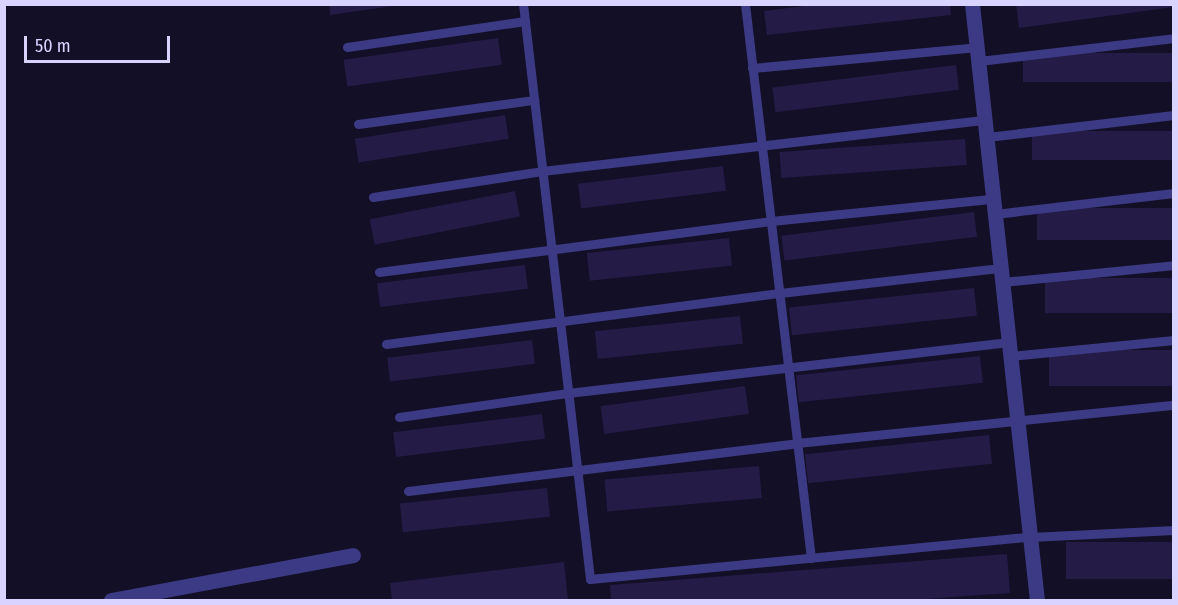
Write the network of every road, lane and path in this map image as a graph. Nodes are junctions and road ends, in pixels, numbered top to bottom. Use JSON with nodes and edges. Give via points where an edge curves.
{"nodes":[{"id":1,"x":523,"y":4,"type":"edge"},
{"id":2,"x":745,"y":4,"type":"edge"},
{"id":3,"x":972,"y":4,"type":"edge"},
{"id":4,"x":525,"y":21,"type":"junction"},
{"id":5,"x":1173,"y":38,"type":"edge"},
{"id":6,"x":347,"y":46,"type":"dead end"},
{"id":7,"x":978,"y":54,"type":"junction"},
{"id":8,"x":752,"y":68,"type":"junction"},
{"id":9,"x":534,"y":99,"type":"junction"},
{"id":10,"x":1173,"y":115,"type":"edge"},
{"id":11,"x":985,"y":120,"type":"junction"},
{"id":12,"x":358,"y":124,"type":"dead end"},
{"id":13,"x":987,"y":137,"type":"junction"},
{"id":14,"x":762,"y":145,"type":"junction"},
{"id":15,"x":542,"y":171,"type":"junction"},
{"id":16,"x":1173,"y":193,"type":"edge"},
{"id":17,"x":372,"y":197,"type":"dead end"},
{"id":18,"x":994,"y":206,"type":"junction"},
{"id":19,"x":771,"y":221,"type":"junction"},
{"id":20,"x":551,"y":248,"type":"junction"},
{"id":21,"x":1173,"y":266,"type":"edge"},
{"id":22,"x":379,"y":272,"type":"dead end"},
{"id":23,"x":1001,"y":275,"type":"junction"},
{"id":24,"x":780,"y":293,"type":"junction"},
{"id":25,"x":560,"y":320,"type":"junction"},
{"id":26,"x":1173,"y":340,"type":"edge"},
{"id":27,"x":386,"y":344,"type":"dead end"},
{"id":28,"x":1010,"y":349,"type":"junction"},
{"id":29,"x":788,"y":366,"type":"junction"},
{"id":30,"x":568,"y":393,"type":"junction"},
{"id":31,"x":1173,"y":405,"type":"edge"},
{"id":32,"x":399,"y":417,"type":"dead end"},
{"id":33,"x":1017,"y":420,"type":"junction"},
{"id":34,"x":798,"y":443,"type":"junction"},
{"id":35,"x":577,"y":469,"type":"junction"},
{"id":36,"x":408,"y":491,"type":"dead end"},
{"id":37,"x":1173,"y":530,"type":"edge"},
{"id":38,"x":1030,"y":537,"type":"junction"},
{"id":39,"x":353,"y":555,"type":"dead end"},
{"id":40,"x":811,"y":558,"type":"junction"},
{"id":41,"x":111,"y":600,"type":"edge"},
{"id":42,"x":1037,"y":600,"type":"edge"}],
"edges":[{"from":1,"to":4,"type":"lane"},
{"from":2,"to":8,"type":"lane"},
{"from":3,"to":7,"type":"street"},
{"from":4,"to":6,"type":"lane"},
{"from":4,"to":9,"type":"lane"},
{"from":5,"to":7,"type":"lane"},
{"from":7,"to":8,"type":"lane"},
{"from":7,"to":11,"type":"street"},
{"from":8,"to":14,"type":"lane"},
{"from":9,"to":12,"type":"lane"},
{"from":9,"to":15,"type":"lane"},
{"from":10,"to":13,"type":"lane"},
{"from":11,"to":13,"type":"street"},
{"from":11,"to":14,"type":"lane"},
{"from":13,"to":18,"type":"street"},
{"from":14,"to":15,"type":"lane"},
{"from":14,"to":19,"type":"lane"},
{"from":15,"to":17,"type":"lane"},
{"from":15,"to":20,"type":"lane"},
{"from":16,"to":18,"type":"lane"},
{"from":18,"to":19,"type":"lane"},
{"from":18,"to":23,"type":"street"},
{"from":19,"to":20,"type":"lane"},
{"from":19,"to":24,"type":"lane"},
{"from":20,"to":22,"type":"lane"},
{"from":20,"to":25,"type":"lane"},
{"from":21,"to":23,"type":"lane"},
{"from":23,"to":24,"type":"lane"},
{"from":23,"to":28,"type":"street"},
{"from":24,"to":25,"type":"lane"},
{"from":24,"to":29,"type":"lane"},
{"from":25,"to":27,"type":"lane"},
{"from":25,"to":30,"type":"lane"},
{"from":26,"to":28,"type":"lane"},
{"from":28,"to":29,"type":"lane"},
{"from":28,"to":33,"type":"street"},
{"from":29,"to":30,"type":"lane"},
{"from":29,"to":34,"type":"lane"},
{"from":30,"to":32,"type":"lane"},
{"from":30,"to":35,"type":"lane"},
{"from":31,"to":33,"type":"lane"},
{"from":33,"to":34,"type":"lane"},
{"from":33,"to":38,"type":"street"},
{"from":34,"to":35,"type":"lane"},
{"from":34,"to":40,"type":"lane"},
{"from":35,"to":36,"type":"lane"},
{"from":35,"to":40,"type":"lane","via":[[590,579]]},
{"from":37,"to":38,"type":"lane"},
{"from":38,"to":40,"type":"lane"},
{"from":38,"to":42,"type":"street"},
{"from":39,"to":41,"type":"street"}]}
